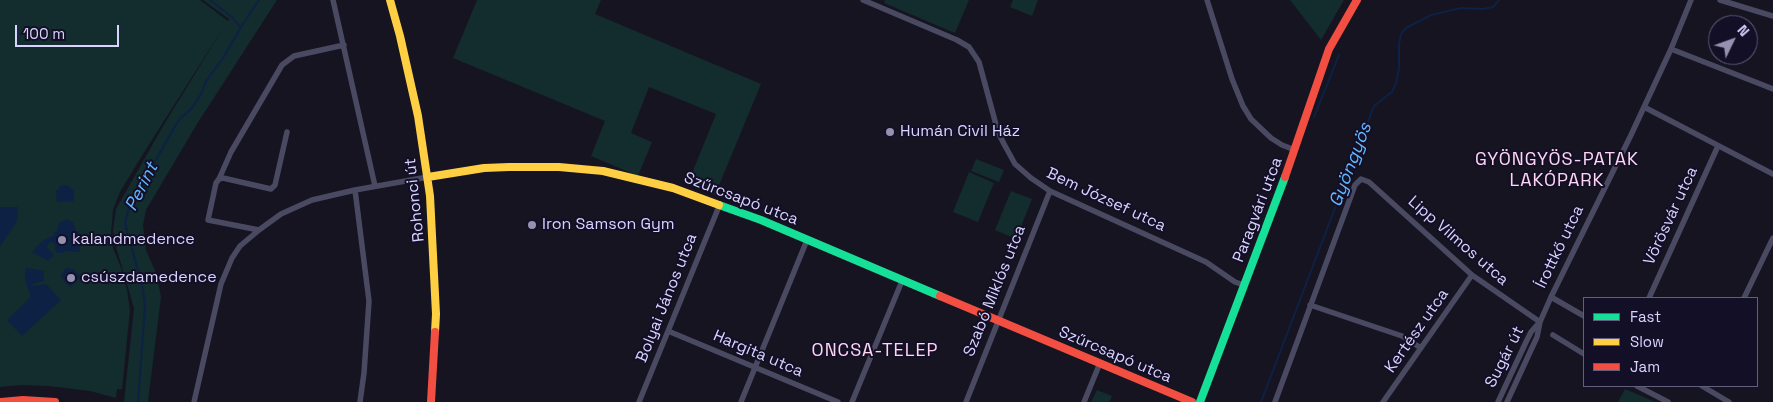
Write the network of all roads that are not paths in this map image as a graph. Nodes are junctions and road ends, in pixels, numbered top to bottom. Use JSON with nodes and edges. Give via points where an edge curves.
{"nodes":[{"id":1,"x":333,"y":0,"type":"edge"},
{"id":2,"x":390,"y":0,"type":"edge"},
{"id":3,"x":863,"y":0,"type":"edge"},
{"id":4,"x":1206,"y":0,"type":"edge"},
{"id":5,"x":1357,"y":0,"type":"edge"},
{"id":6,"x":1691,"y":0,"type":"edge"},
{"id":7,"x":1720,"y":0,"type":"edge"},
{"id":8,"x":1773,"y":16,"type":"edge"},
{"id":9,"x":344,"y":45,"type":"junction"},
{"id":10,"x":1671,"y":49,"type":"junction"},
{"id":11,"x":1773,"y":89,"type":"edge"},
{"id":12,"x":1644,"y":107,"type":"junction"},
{"id":13,"x":287,"y":132,"type":"dead end"},
{"id":14,"x":1718,"y":146,"type":"junction"},
{"id":15,"x":1295,"y":150,"type":"junction"},
{"id":16,"x":1773,"y":174,"type":"edge"},
{"id":17,"x":428,"y":177,"type":"junction"},
{"id":18,"x":219,"y":179,"type":"junction"},
{"id":19,"x":375,"y":186,"type":"junction"},
{"id":20,"x":355,"y":190,"type":"junction"},
{"id":21,"x":1050,"y":191,"type":"junction"},
{"id":22,"x":720,"y":204,"type":"junction"},
{"id":23,"x":259,"y":230,"type":"junction"},
{"id":24,"x":1773,"y":238,"type":"edge"},
{"id":25,"x":807,"y":240,"type":"junction"},
{"id":26,"x":1472,"y":275,"type":"junction"},
{"id":27,"x":902,"y":281,"type":"junction"},
{"id":28,"x":1244,"y":285,"type":"junction"},
{"id":29,"x":1550,"y":297,"type":"junction"},
{"id":30,"x":1648,"y":297,"type":"edge"},
{"id":31,"x":1744,"y":297,"type":"edge"},
{"id":32,"x":1310,"y":304,"type":"junction"},
{"id":33,"x":1583,"y":315,"type":"edge"},
{"id":34,"x":998,"y":321,"type":"junction"},
{"id":35,"x":1540,"y":322,"type":"junction"},
{"id":36,"x":668,"y":331,"type":"junction"},
{"id":37,"x":1553,"y":335,"type":"dead end"},
{"id":38,"x":1422,"y":348,"type":"junction"},
{"id":39,"x":1583,"y":353,"type":"edge"},
{"id":40,"x":1100,"y":363,"type":"junction"},
{"id":41,"x":755,"y":367,"type":"junction"},
{"id":42,"x":1639,"y":387,"type":"edge"},
{"id":43,"x":1704,"y":387,"type":"edge"},
{"id":44,"x":194,"y":400,"type":"edge"},
{"id":45,"x":1,"y":402,"type":"edge"},
{"id":46,"x":55,"y":402,"type":"edge"},
{"id":47,"x":360,"y":402,"type":"edge"},
{"id":48,"x":431,"y":402,"type":"edge"},
{"id":49,"x":639,"y":402,"type":"edge"},
{"id":50,"x":741,"y":402,"type":"edge"},
{"id":51,"x":838,"y":402,"type":"edge"},
{"id":52,"x":852,"y":402,"type":"edge"},
{"id":53,"x":966,"y":402,"type":"edge"},
{"id":54,"x":1084,"y":402,"type":"edge"},
{"id":55,"x":1192,"y":402,"type":"edge"},
{"id":56,"x":1200,"y":402,"type":"edge"},
{"id":57,"x":1275,"y":402,"type":"edge"},
{"id":58,"x":1383,"y":402,"type":"edge"},
{"id":59,"x":1498,"y":402,"type":"edge"},
{"id":60,"x":1507,"y":402,"type":"edge"},
{"id":61,"x":1668,"y":402,"type":"edge"},
{"id":62,"x":1729,"y":402,"type":"edge"}],
"edges":[{"from":1,"to":9,"type":"street"},
{"from":2,"to":17,"type":"street","name":"Rohonci út","via":[[410,76]]},
{"from":3,"to":21,"type":"street","name":"Bem József utca","via":[[969,47],[979,62],[998,132],[1009,155],[1026,175]]},
{"from":4,"to":15,"type":"street","via":[[1243,106],[1251,119],[1271,138]]},
{"from":5,"to":15,"type":"street","name":"Paragvári utca","via":[[1329,49]]},
{"from":6,"to":10,"type":"street","name":"Írottkő utca"},
{"from":7,"to":8,"type":"street"},
{"from":9,"to":18,"type":"street","via":[[294,56],[282,65],[231,152]]},
{"from":9,"to":19,"type":"street"},
{"from":10,"to":11,"type":"street"},
{"from":10,"to":12,"type":"street","name":"Írottkő utca"},
{"from":12,"to":14,"type":"street"},
{"from":12,"to":29,"type":"street","name":"Írottkő utca"},
{"from":13,"to":18,"type":"street","via":[[275,185],[271,188]]},
{"from":14,"to":16,"type":"street"},
{"from":14,"to":30,"type":"street","name":"Vörösvár utca"},
{"from":15,"to":28,"type":"street","name":"Paragvári utca"},
{"from":17,"to":19,"type":"street","name":"Szűrcsapó utca"},
{"from":17,"to":22,"type":"street","name":"Szűrcsapó utca","via":[[484,168],[538,166],[585,169],[650,181]]},
{"from":17,"to":48,"type":"street","name":"Rohonci út","via":[[436,285],[436,344]]},
{"from":18,"to":23,"type":"street","via":[[208,220]]},
{"from":19,"to":20,"type":"street","name":"Szűrcsapó utca"},
{"from":20,"to":23,"type":"street","name":"Szűrcsapó utca","via":[[297,206]]},
{"from":20,"to":47,"type":"street","via":[[369,301]]},
{"from":21,"to":28,"type":"street","name":"Bem József utca","via":[[1206,262]]},
{"from":21,"to":34,"type":"street","name":"Szabó Miklós utca"},
{"from":22,"to":25,"type":"street","name":"Szűrcsapó utca"},
{"from":22,"to":36,"type":"street","name":"Bolyai János utca"},
{"from":23,"to":44,"type":"street","name":"Szűrcsapó utca","via":[[237,250],[225,271]]},
{"from":24,"to":31,"type":"street"},
{"from":25,"to":27,"type":"street","name":"Szűrcsapó utca"},
{"from":25,"to":41,"type":"street"},
{"from":26,"to":32,"type":"street","name":"Lipp Vilmos utca","via":[[1369,182],[1360,179]]},
{"from":26,"to":35,"type":"street","name":"Lipp Vilmos utca"},
{"from":26,"to":38,"type":"street","name":"Kertész utca"},
{"from":27,"to":34,"type":"street","name":"Szűrcsapó utca"},
{"from":27,"to":52,"type":"street"},
{"from":28,"to":56,"type":"street","name":"Paragvári utca"},
{"from":29,"to":33,"type":"street"},
{"from":29,"to":35,"type":"street","name":"Írottkő utca"},
{"from":32,"to":38,"type":"street","via":[[1402,336]]},
{"from":32,"to":57,"type":"street"},
{"from":34,"to":40,"type":"street","name":"Szűrcsapó utca"},
{"from":34,"to":53,"type":"street","name":"Szabó Miklós utca"},
{"from":35,"to":59,"type":"street","name":"Sugár út","via":[[1531,332]]},
{"from":35,"to":60,"type":"street","name":"Sugár út","via":[[1537,337]]},
{"from":36,"to":41,"type":"street","name":"Hargita utca"},
{"from":36,"to":49,"type":"street","name":"Bolyai János utca"},
{"from":37,"to":39,"type":"street"},
{"from":38,"to":58,"type":"street","name":"Kertész utca"},
{"from":40,"to":54,"type":"street"},
{"from":40,"to":55,"type":"street","name":"Szűrcsapó utca"},
{"from":41,"to":50,"type":"street"},
{"from":41,"to":51,"type":"street","name":"Hargita utca"},
{"from":42,"to":61,"type":"street"},
{"from":43,"to":62,"type":"street"},
{"from":45,"to":46,"type":"street"}]}
